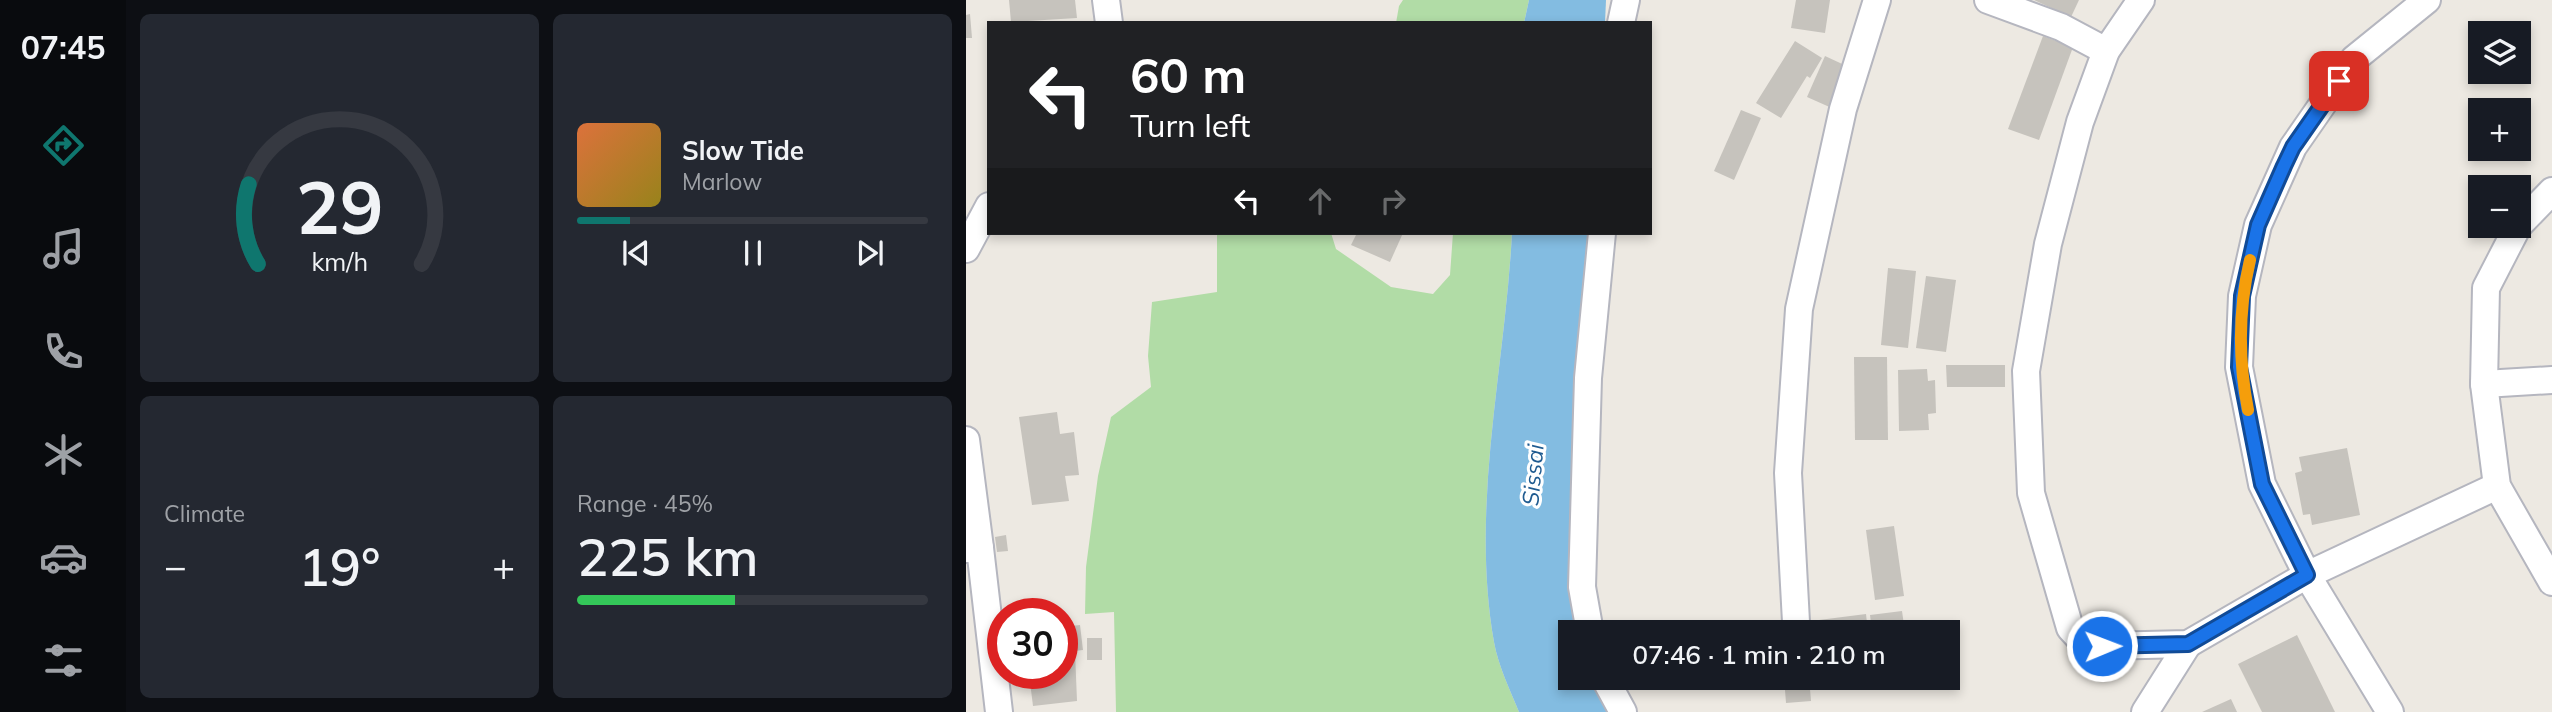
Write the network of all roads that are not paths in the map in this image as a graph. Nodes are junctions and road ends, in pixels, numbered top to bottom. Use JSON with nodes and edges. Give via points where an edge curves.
{"nodes":[{"id":1,"x":1106,"y":0,"type":"edge"},
{"id":2,"x":1626,"y":0,"type":"edge"},
{"id":3,"x":1877,"y":0,"type":"edge"},
{"id":4,"x":1988,"y":0,"type":"edge"},
{"id":5,"x":2141,"y":0,"type":"edge"},
{"id":6,"x":2427,"y":0,"type":"edge"},
{"id":7,"x":1109,"y":21,"type":"edge"},
{"id":8,"x":1621,"y":21,"type":"edge"},
{"id":9,"x":2106,"y":51,"type":"junction"},
{"id":10,"x":2552,"y":191,"type":"edge"},
{"id":11,"x":987,"y":210,"type":"edge"},
{"id":12,"x":2531,"y":213,"type":"edge"},
{"id":13,"x":1602,"y":235,"type":"edge"},
{"id":14,"x":2512,"y":238,"type":"edge"},
{"id":15,"x":966,"y":249,"type":"edge"},
{"id":16,"x":2552,"y":380,"type":"edge"},
{"id":17,"x":2484,"y":384,"type":"junction"},
{"id":18,"x":966,"y":440,"type":"edge"},
{"id":19,"x":2497,"y":486,"type":"junction"},
{"id":20,"x":973,"y":548,"type":"edge"},
{"id":21,"x":2307,"y":575,"type":"junction"},
{"id":22,"x":2552,"y":582,"type":"edge"},
{"id":23,"x":1588,"y":620,"type":"edge"},
{"id":24,"x":1796,"y":620,"type":"edge"},
{"id":25,"x":2188,"y":644,"type":"junction"},
{"id":26,"x":1611,"y":690,"type":"edge"},
{"id":27,"x":999,"y":712,"type":"edge"},
{"id":28,"x":1623,"y":712,"type":"edge"},
{"id":29,"x":2145,"y":712,"type":"edge"},
{"id":30,"x":2390,"y":712,"type":"edge"}],
"edges":[{"from":1,"to":7,"type":"street"},
{"from":2,"to":8,"type":"street"},
{"from":3,"to":24,"type":"street","via":[[1843,109],[1799,309],[1788,473]]},
{"from":4,"to":9,"type":"street","via":[[2061,27]]},
{"from":5,"to":9,"type":"street"},
{"from":6,"to":21,"type":"street","via":[[2354,59],[2293,147],[2258,225],[2242,296],[2239,367],[2262,484]]},
{"from":9,"to":25,"type":"street","via":[[2080,121],[2049,244],[2026,371],[2031,493],[2070,628],[2081,640],[2102,646]]},
{"from":10,"to":12,"type":"street"},
{"from":11,"to":15,"type":"street"},
{"from":13,"to":23,"type":"street","via":[[1588,378],[1582,587]]},
{"from":14,"to":17,"type":"street","via":[[2486,288]]},
{"from":16,"to":17,"type":"street"},
{"from":17,"to":19,"type":"street"},
{"from":18,"to":20,"type":"street"},
{"from":19,"to":21,"type":"street"},
{"from":19,"to":22,"type":"street"},
{"from":20,"to":27,"type":"street"},
{"from":21,"to":25,"type":"street"},
{"from":21,"to":30,"type":"street"},
{"from":25,"to":29,"type":"street"},
{"from":26,"to":28,"type":"street"}]}
